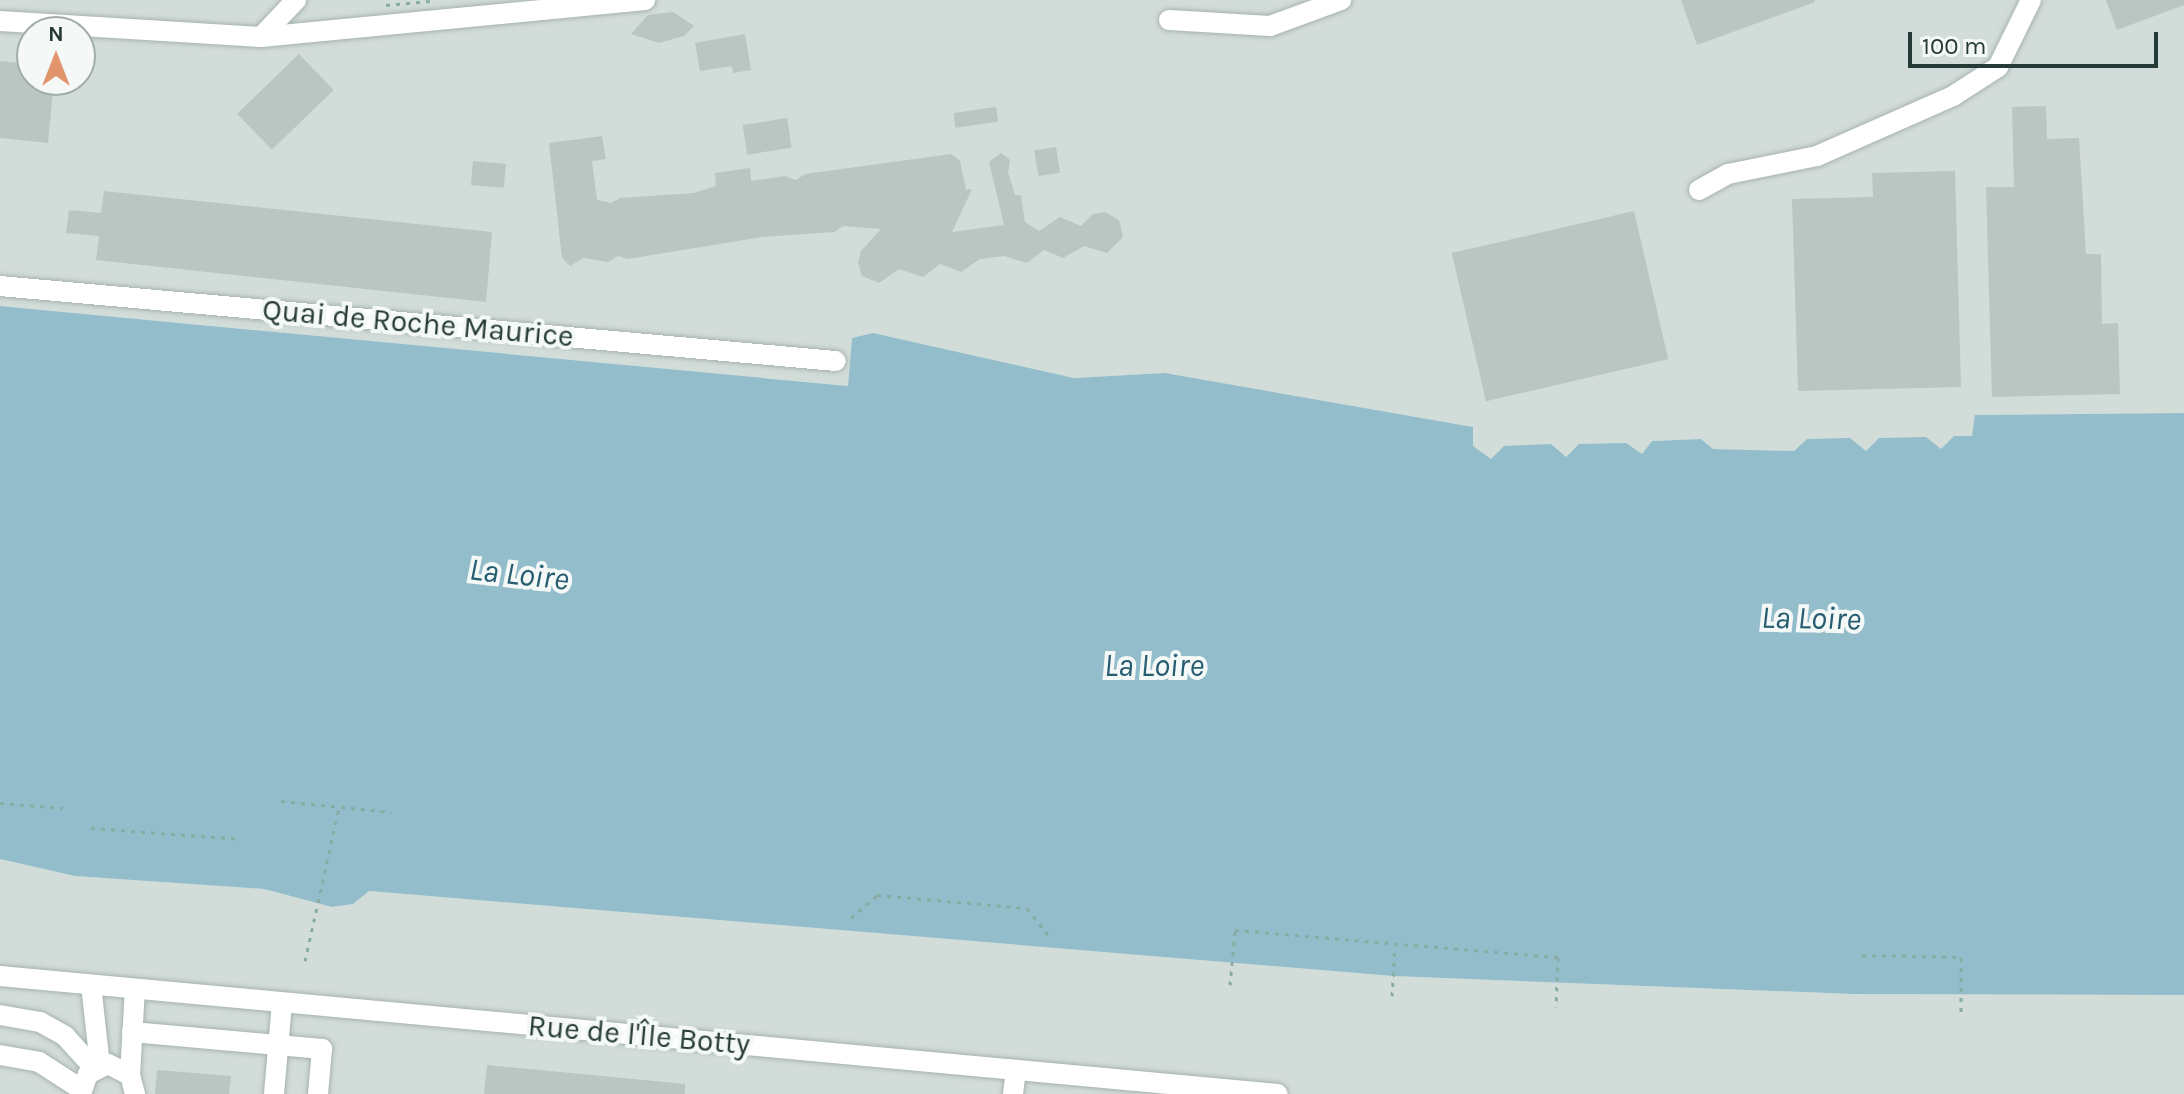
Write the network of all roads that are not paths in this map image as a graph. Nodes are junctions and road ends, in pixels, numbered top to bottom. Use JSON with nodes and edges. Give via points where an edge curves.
{"nodes":[{"id":1,"x":296,"y":0,"type":"edge"},
{"id":2,"x":645,"y":0,"type":"edge"},
{"id":3,"x":1341,"y":0,"type":"edge"},
{"id":4,"x":2031,"y":0,"type":"edge"},
{"id":5,"x":482,"y":8,"type":"edge"},
{"id":6,"x":1169,"y":20,"type":"dead end"},
{"id":7,"x":0,"y":21,"type":"edge"},
{"id":8,"x":261,"y":37,"type":"junction"},
{"id":9,"x":1699,"y":190,"type":"dead end"},
{"id":10,"x":0,"y":286,"type":"edge"},
{"id":11,"x":836,"y":361,"type":"dead end"},
{"id":12,"x":0,"y":976,"type":"edge"},
{"id":13,"x":91,"y":985,"type":"junction"},
{"id":14,"x":135,"y":989,"type":"junction"},
{"id":15,"x":282,"y":1002,"type":"junction"},
{"id":16,"x":0,"y":1015,"type":"edge"},
{"id":17,"x":132,"y":1032,"type":"junction"},
{"id":18,"x":278,"y":1045,"type":"junction"},
{"id":19,"x":0,"y":1055,"type":"edge"},
{"id":20,"x":97,"y":1067,"type":"junction"},
{"id":21,"x":1016,"y":1070,"type":"junction"},
{"id":22,"x":132,"y":1084,"type":"edge"},
{"id":23,"x":81,"y":1092,"type":"edge"},
{"id":24,"x":274,"y":1094,"type":"edge"},
{"id":25,"x":318,"y":1094,"type":"edge"},
{"id":26,"x":1013,"y":1094,"type":"edge"},
{"id":27,"x":1278,"y":1094,"type":"edge"}],
"edges":[{"from":1,"to":8,"type":"street"},
{"from":2,"to":5,"type":"street"},
{"from":3,"to":6,"type":"street","via":[[1270,26]]},
{"from":4,"to":9,"type":"street","via":[[1998,67],[1953,96],[1817,156],[1728,174]]},
{"from":5,"to":8,"type":"street"},
{"from":7,"to":8,"type":"street"},
{"from":10,"to":11,"type":"street","name":"Quai de Roche Maurice"},
{"from":12,"to":13,"type":"street","name":"Rue de l'Île Botty"},
{"from":13,"to":14,"type":"street","name":"Rue de l'Île Botty"},
{"from":13,"to":20,"type":"street"},
{"from":14,"to":15,"type":"street","name":"Rue de l'Île Botty"},
{"from":14,"to":17,"type":"street"},
{"from":15,"to":18,"type":"street"},
{"from":15,"to":21,"type":"street","name":"Rue de l'Île Botty"},
{"from":16,"to":20,"type":"street","via":[[40,1022],[65,1036]]},
{"from":17,"to":18,"type":"street"},
{"from":17,"to":22,"type":"street"},
{"from":18,"to":24,"type":"street"},
{"from":18,"to":25,"type":"street","via":[[322,1049]]},
{"from":19,"to":23,"type":"street","via":[[39,1062]]},
{"from":20,"to":22,"type":"street","via":[[116,1066]]},
{"from":20,"to":23,"type":"street"},
{"from":21,"to":26,"type":"street"},
{"from":21,"to":27,"type":"street","name":"Rue de l'Île Botty"}]}
